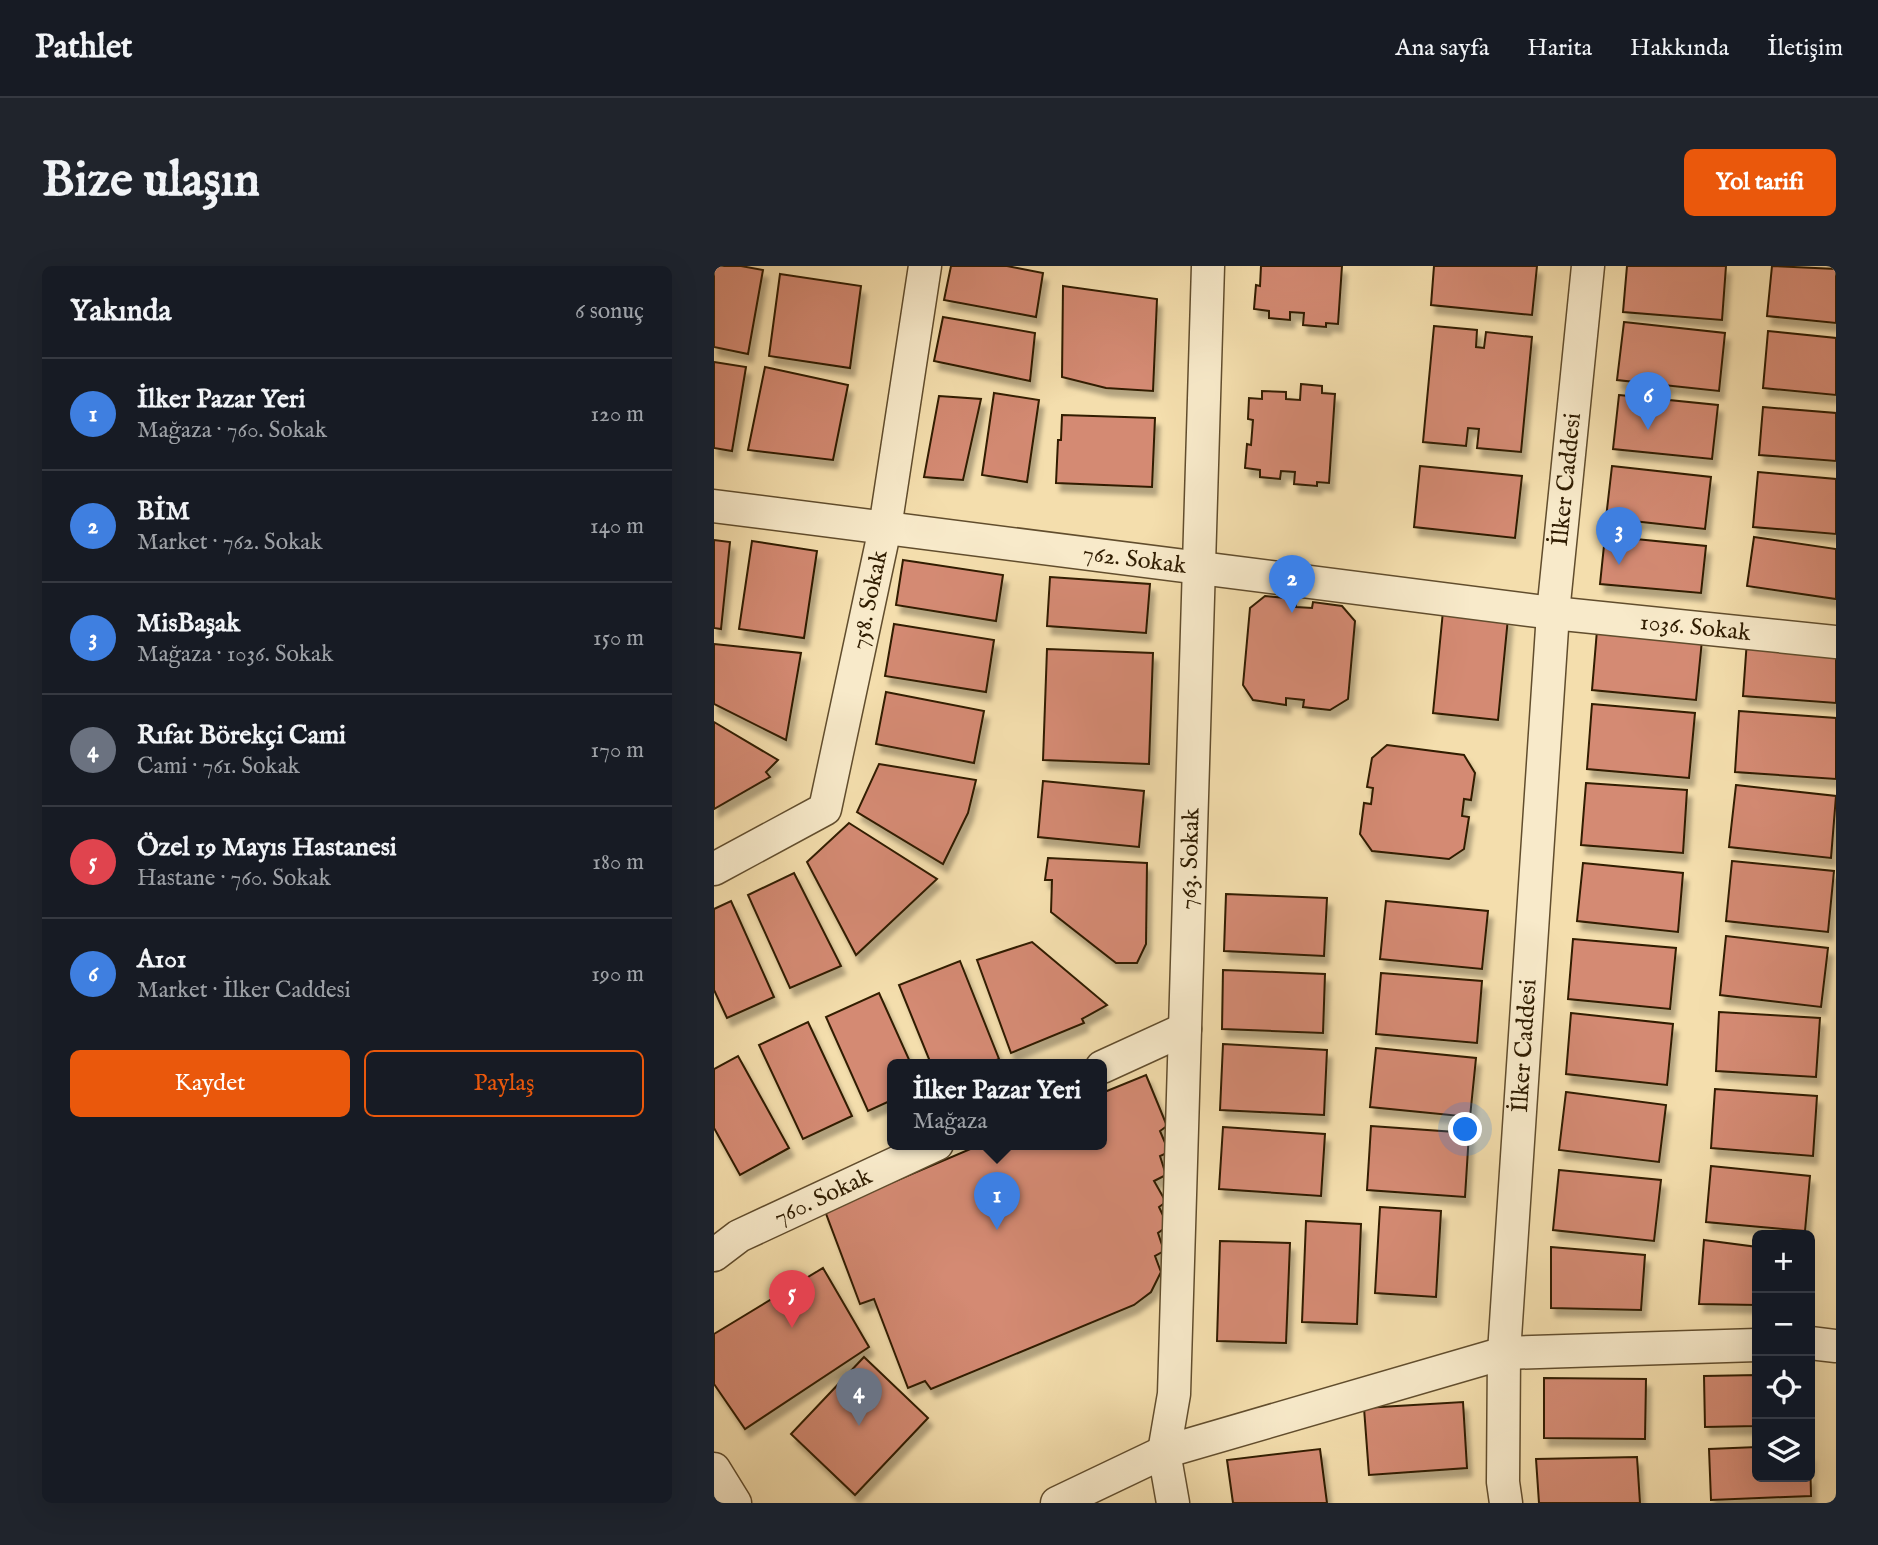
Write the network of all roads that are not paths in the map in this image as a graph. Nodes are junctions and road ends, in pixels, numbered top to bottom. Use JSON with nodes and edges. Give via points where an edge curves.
{"nodes":[{"id":1,"x":925,"y":266,"type":"edge"},
{"id":2,"x":1208,"y":266,"type":"edge"},
{"id":3,"x":1588,"y":266,"type":"edge"},
{"id":4,"x":714,"y":506,"type":"edge"},
{"id":5,"x":886,"y":528,"type":"junction"},
{"id":6,"x":1199,"y":568,"type":"junction"},
{"id":7,"x":1553,"y":613,"type":"junction"},
{"id":8,"x":1836,"y":642,"type":"edge"},
{"id":9,"x":714,"y":869,"type":"edge"},
{"id":10,"x":1185,"y":1028,"type":"junction"},
{"id":11,"x":1107,"y":1065,"type":"edge"},
{"id":12,"x":924,"y":1150,"type":"edge"},
{"id":13,"x":714,"y":1255,"type":"edge"},
{"id":14,"x":1815,"y":1344,"type":"edge"},
{"id":15,"x":1752,"y":1345,"type":"edge"},
{"id":16,"x":1836,"y":1346,"type":"edge"},
{"id":17,"x":1504,"y":1353,"type":"junction"},
{"id":18,"x":1164,"y":1452,"type":"junction"},
{"id":19,"x":714,"y":1469,"type":"edge"},
{"id":20,"x":735,"y":1503,"type":"edge"},
{"id":21,"x":1057,"y":1503,"type":"edge"},
{"id":22,"x":1173,"y":1503,"type":"edge"},
{"id":23,"x":1506,"y":1503,"type":"edge"}],
"edges":[{"from":1,"to":5,"type":"street","name":"758. Sokak"},
{"from":2,"to":6,"type":"street","name":"763. Sokak"},
{"from":3,"to":7,"type":"street","name":"İlker Caddesi"},
{"from":4,"to":5,"type":"street","name":"762. Sokak"},
{"from":5,"to":6,"type":"street","name":"762. Sokak"},
{"from":5,"to":9,"type":"street","name":"758. Sokak","via":[[825,809]]},
{"from":6,"to":7,"type":"street","name":"762. Sokak"},
{"from":6,"to":10,"type":"street","name":"763. Sokak"},
{"from":7,"to":8,"type":"street","name":"1036. Sokak"},
{"from":7,"to":17,"type":"street","name":"İlker Caddesi"},
{"from":10,"to":11,"type":"street"},
{"from":10,"to":18,"type":"street","name":"763. Sokak","via":[[1174,1394]]},
{"from":12,"to":13,"type":"street","name":"760. Sokak","via":[[739,1237]]},
{"from":14,"to":16,"type":"street"},
{"from":15,"to":17,"type":"street"},
{"from":17,"to":18,"type":"street"},
{"from":17,"to":23,"type":"street","name":"İlker Caddesi"},
{"from":18,"to":21,"type":"street"},
{"from":18,"to":22,"type":"street","name":"763. Sokak"},
{"from":19,"to":20,"type":"street"}]}
